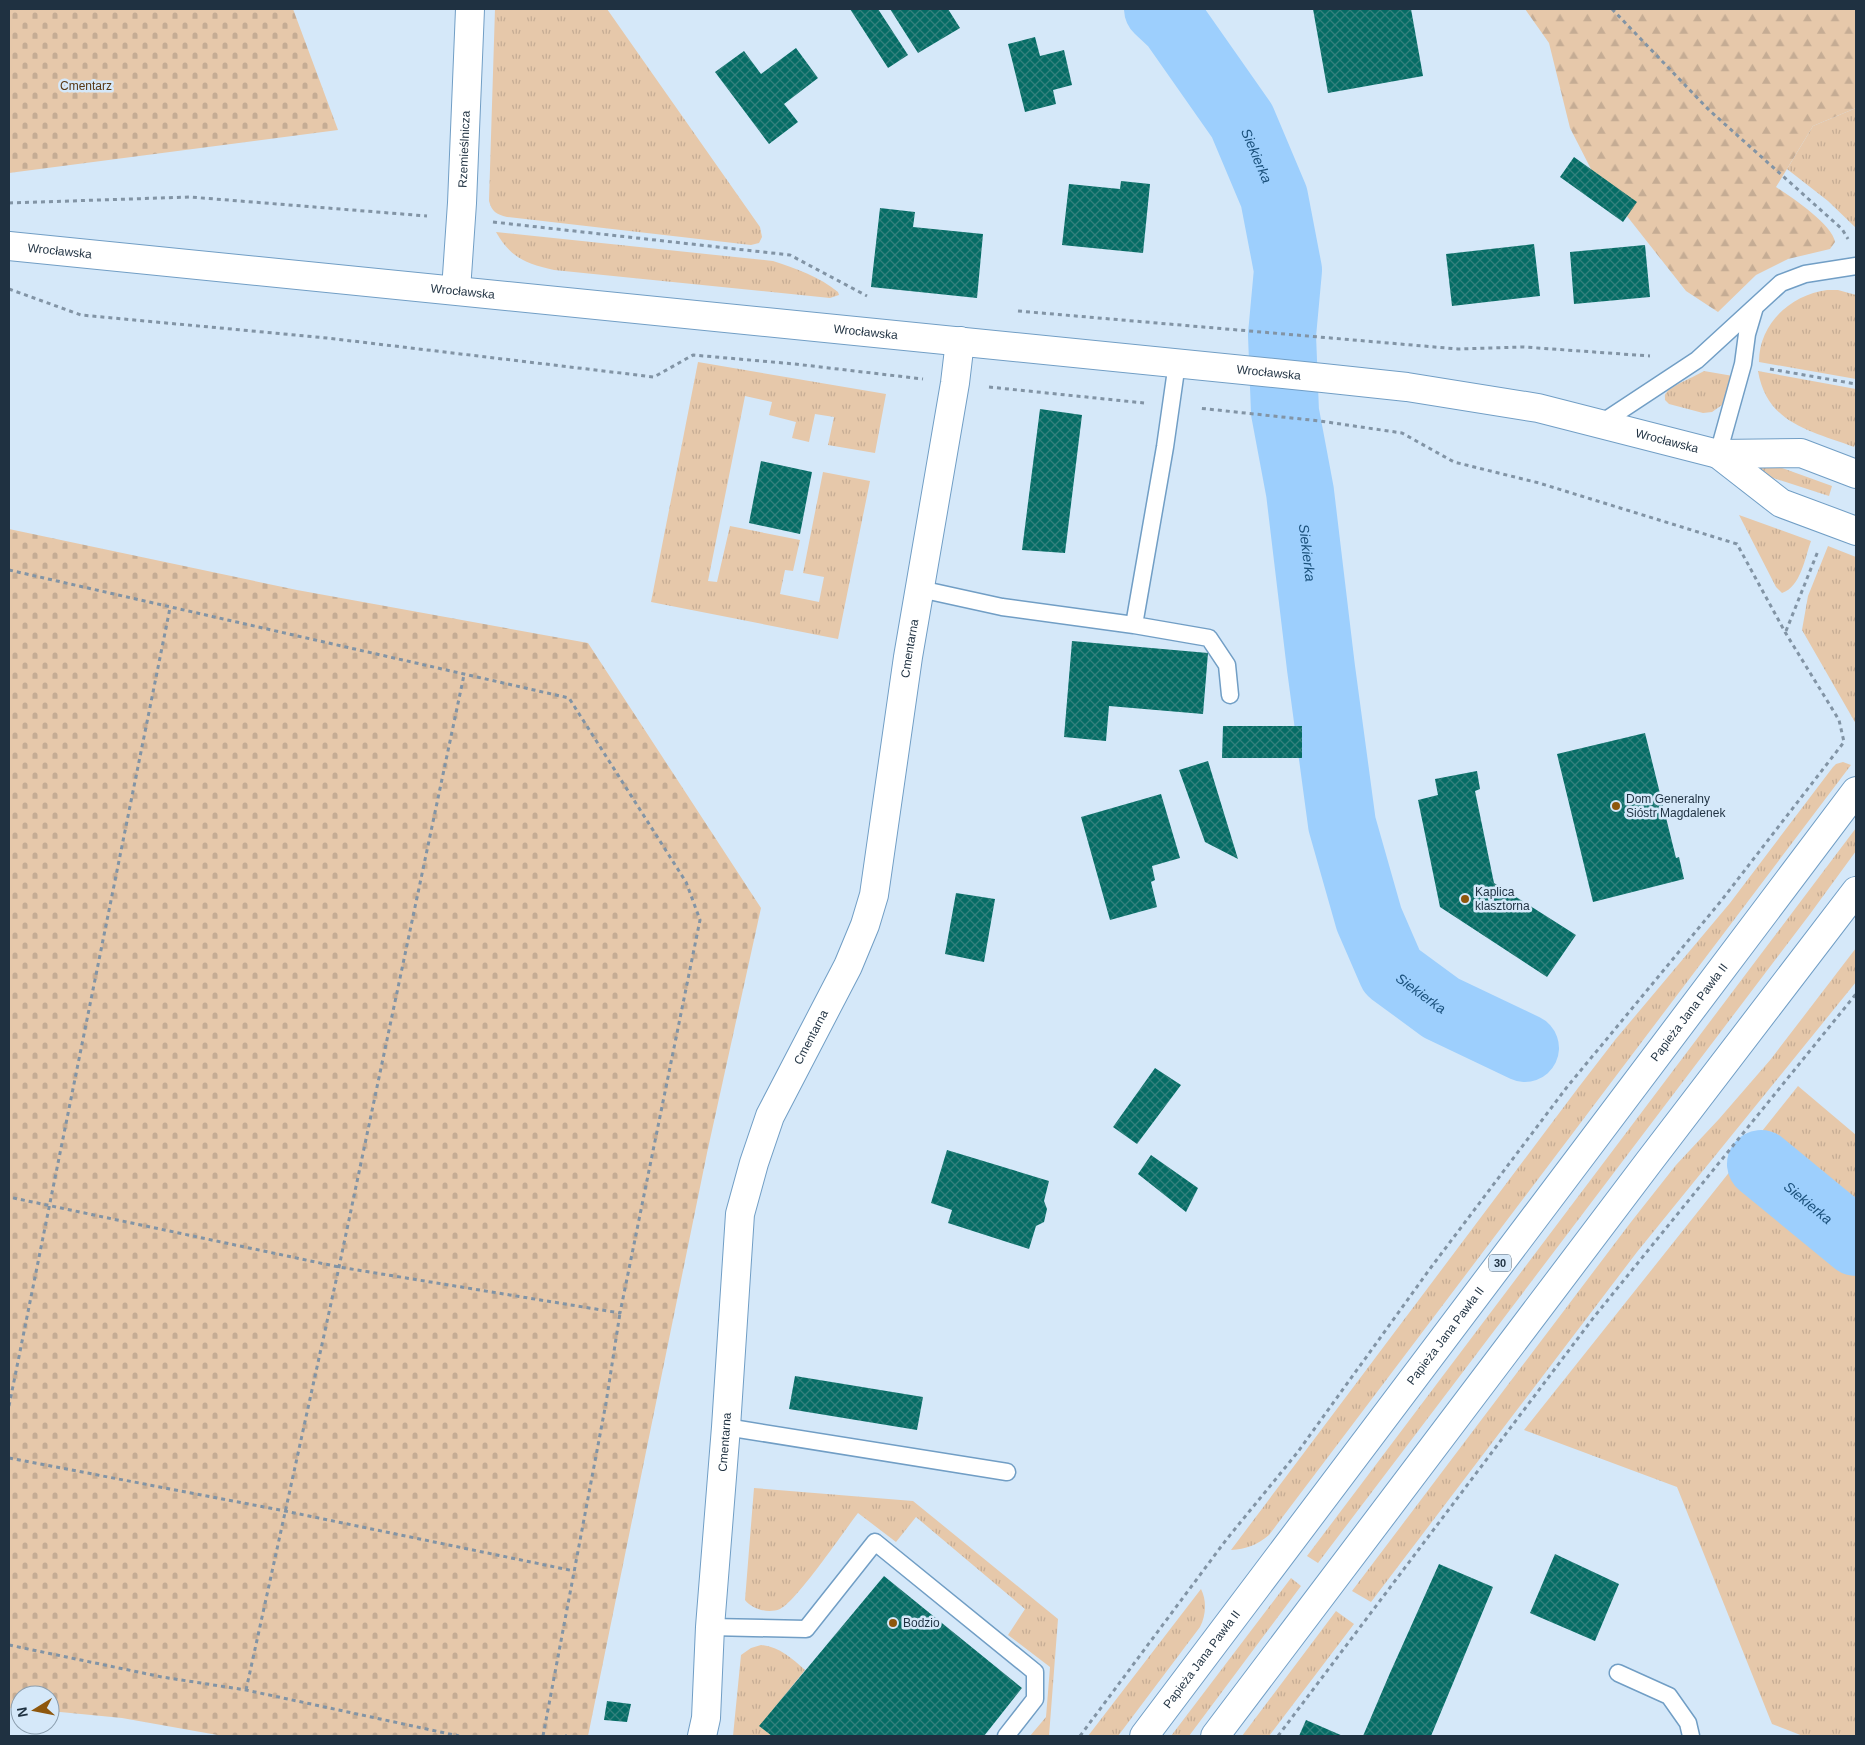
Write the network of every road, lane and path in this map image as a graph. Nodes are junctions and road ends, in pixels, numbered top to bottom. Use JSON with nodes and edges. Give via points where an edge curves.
{"nodes":[{"id":1,"x":470,"y":9,"type":"edge"},
{"id":2,"x":1612,"y":9,"type":"edge"},
{"id":3,"x":9,"y":203,"type":"edge"},
{"id":4,"x":461,"y":219,"type":"junction"},
{"id":5,"x":9,"y":246,"type":"edge"},
{"id":6,"x":1856,"y":266,"type":"edge"},
{"id":7,"x":9,"y":289,"type":"edge"},
{"id":8,"x":456,"y":290,"type":"junction"},
{"id":9,"x":876,"y":297,"type":"dead end"},
{"id":10,"x":1755,"y":307,"type":"junction"},
{"id":11,"x":1015,"y":310,"type":"dead end"},
{"id":12,"x":960,"y":342,"type":"junction"},
{"id":13,"x":1696,"y":360,"type":"junction"},
{"id":14,"x":1176,"y":363,"type":"junction"},
{"id":15,"x":1743,"y":364,"type":"junction"},
{"id":16,"x":954,"y":383,"type":"junction"},
{"id":17,"x":1856,"y":384,"type":"edge"},
{"id":18,"x":1170,"y":405,"type":"junction"},
{"id":19,"x":1600,"y":424,"type":"junction"},
{"id":20,"x":1718,"y":454,"type":"junction"},
{"id":21,"x":1856,"y":474,"type":"edge"},
{"id":22,"x":1856,"y":530,"type":"edge"},
{"id":23,"x":1820,"y":546,"type":"dead end"},
{"id":24,"x":9,"y":570,"type":"edge"},
{"id":25,"x":920,"y":589,"type":"junction"},
{"id":26,"x":170,"y":607,"type":"junction"},
{"id":27,"x":1134,"y":625,"type":"junction"},
{"id":28,"x":1785,"y":632,"type":"junction"},
{"id":29,"x":464,"y":675,"type":"junction"},
{"id":30,"x":1230,"y":695,"type":"dead end"},
{"id":31,"x":1856,"y":791,"type":"edge"},
{"id":32,"x":1856,"y":891,"type":"edge"},
{"id":33,"x":1856,"y":994,"type":"edge"},
{"id":34,"x":9,"y":1197,"type":"edge"},
{"id":35,"x":49,"y":1205,"type":"junction"},
{"id":36,"x":339,"y":1267,"type":"junction"},
{"id":37,"x":620,"y":1313,"type":"junction"},
{"id":38,"x":9,"y":1406,"type":"edge"},
{"id":39,"x":726,"y":1427,"type":"junction"},
{"id":40,"x":9,"y":1458,"type":"edge"},
{"id":41,"x":1007,"y":1472,"type":"dead end"},
{"id":42,"x":285,"y":1511,"type":"junction"},
{"id":43,"x":574,"y":1571,"type":"junction"},
{"id":44,"x":710,"y":1627,"type":"junction"},
{"id":45,"x":9,"y":1644,"type":"edge"},
{"id":46,"x":1618,"y":1673,"type":"dead end"},
{"id":47,"x":246,"y":1690,"type":"junction"},
{"id":48,"x":459,"y":1736,"type":"edge"},
{"id":49,"x":543,"y":1736,"type":"edge"},
{"id":50,"x":702,"y":1736,"type":"edge"},
{"id":51,"x":1006,"y":1736,"type":"edge"},
{"id":52,"x":1080,"y":1736,"type":"edge"},
{"id":53,"x":1144,"y":1736,"type":"edge"},
{"id":54,"x":1215,"y":1736,"type":"edge"},
{"id":55,"x":1278,"y":1736,"type":"edge"},
{"id":56,"x":1691,"y":1736,"type":"edge"}],
"edges":[{"from":1,"to":4,"type":"main road","name":"Rzemieślnicza"},
{"from":2,"to":6,"type":"path","via":[[1709,110],[1842,229]]},
{"from":3,"to":4,"type":"path","via":[[190,197]]},
{"from":4,"to":8,"type":"main road","name":"Rzemieślnicza"},
{"from":4,"to":9,"type":"path","via":[[790,255],[866,296]]},
{"from":5,"to":8,"type":"main road","name":"Wrocławska"},
{"from":6,"to":10,"type":"lane","via":[[1805,274],[1781,283]]},
{"from":7,"to":16,"type":"path","via":[[81,315],[327,338],[654,377],[693,355]]},
{"from":8,"to":12,"type":"main road","name":"Wrocławska"},
{"from":10,"to":13,"type":"lane"},
{"from":10,"to":15,"type":"lane"},
{"from":11,"to":13,"type":"path","via":[[1458,348],[1524,347]]},
{"from":12,"to":14,"type":"main road","name":"Wrocławska"},
{"from":12,"to":16,"type":"main road","name":"Cmentarna"},
{"from":13,"to":19,"type":"lane"},
{"from":14,"to":18,"type":"lane"},
{"from":14,"to":19,"type":"main road","name":"Wrocławska","via":[[1407,387],[1538,408]]},
{"from":15,"to":17,"type":"path"},
{"from":15,"to":20,"type":"lane"},
{"from":16,"to":18,"type":"path"},
{"from":16,"to":25,"type":"main road","name":"Cmentarna"},
{"from":18,"to":27,"type":"lane"},
{"from":18,"to":28,"type":"path","via":[[1402,433],[1454,462],[1540,483],[1737,544]]},
{"from":19,"to":20,"type":"main road","name":"Wrocławska"},
{"from":20,"to":21,"type":"main road","name":"Wrocławska","via":[[1801,453]]},
{"from":20,"to":22,"type":"main road","name":"Wrocławska","via":[[1781,503]]},
{"from":23,"to":28,"type":"path"},
{"from":24,"to":26,"type":"path"},
{"from":25,"to":27,"type":"lane","via":[[1002,607]]},
{"from":25,"to":39,"type":"main road","name":"Cmentarna","via":[[874,895],[866,925],[770,1116],[740,1214]]},
{"from":26,"to":29,"type":"path"},
{"from":26,"to":35,"type":"path"},
{"from":27,"to":30,"type":"lane","via":[[1209,638],[1227,665]]},
{"from":28,"to":52,"type":"path","via":[[1839,720],[1844,742],[1710,915],[1562,1095],[1432,1266],[1297,1453],[1226,1540]]},
{"from":29,"to":36,"type":"path"},
{"from":29,"to":37,"type":"path","via":[[569,698],[686,882],[700,920]]},
{"from":31,"to":53,"type":"main road","name":"Papieża Jana Pawła II","number":"30"},
{"from":32,"to":54,"type":"main road"},
{"from":33,"to":55,"type":"path","via":[[1594,1317]]},
{"from":34,"to":35,"type":"path"},
{"from":35,"to":36,"type":"path"},
{"from":35,"to":38,"type":"path"},
{"from":36,"to":37,"type":"path"},
{"from":36,"to":42,"type":"path"},
{"from":37,"to":43,"type":"path"},
{"from":39,"to":41,"type":"lane"},
{"from":39,"to":44,"type":"main road","name":"Cmentarna"},
{"from":40,"to":42,"type":"path"},
{"from":42,"to":43,"type":"path"},
{"from":42,"to":47,"type":"path"},
{"from":43,"to":49,"type":"path"},
{"from":44,"to":50,"type":"main road","name":"Cmentarna","via":[[706,1718]]},
{"from":44,"to":51,"type":"lane","via":[[806,1629],[874,1542],[1036,1672],[1034,1699]]},
{"from":45,"to":47,"type":"path","via":[[162,1677]]},
{"from":46,"to":56,"type":"lane","via":[[1669,1696],[1688,1723]]},
{"from":47,"to":48,"type":"path"}]}
